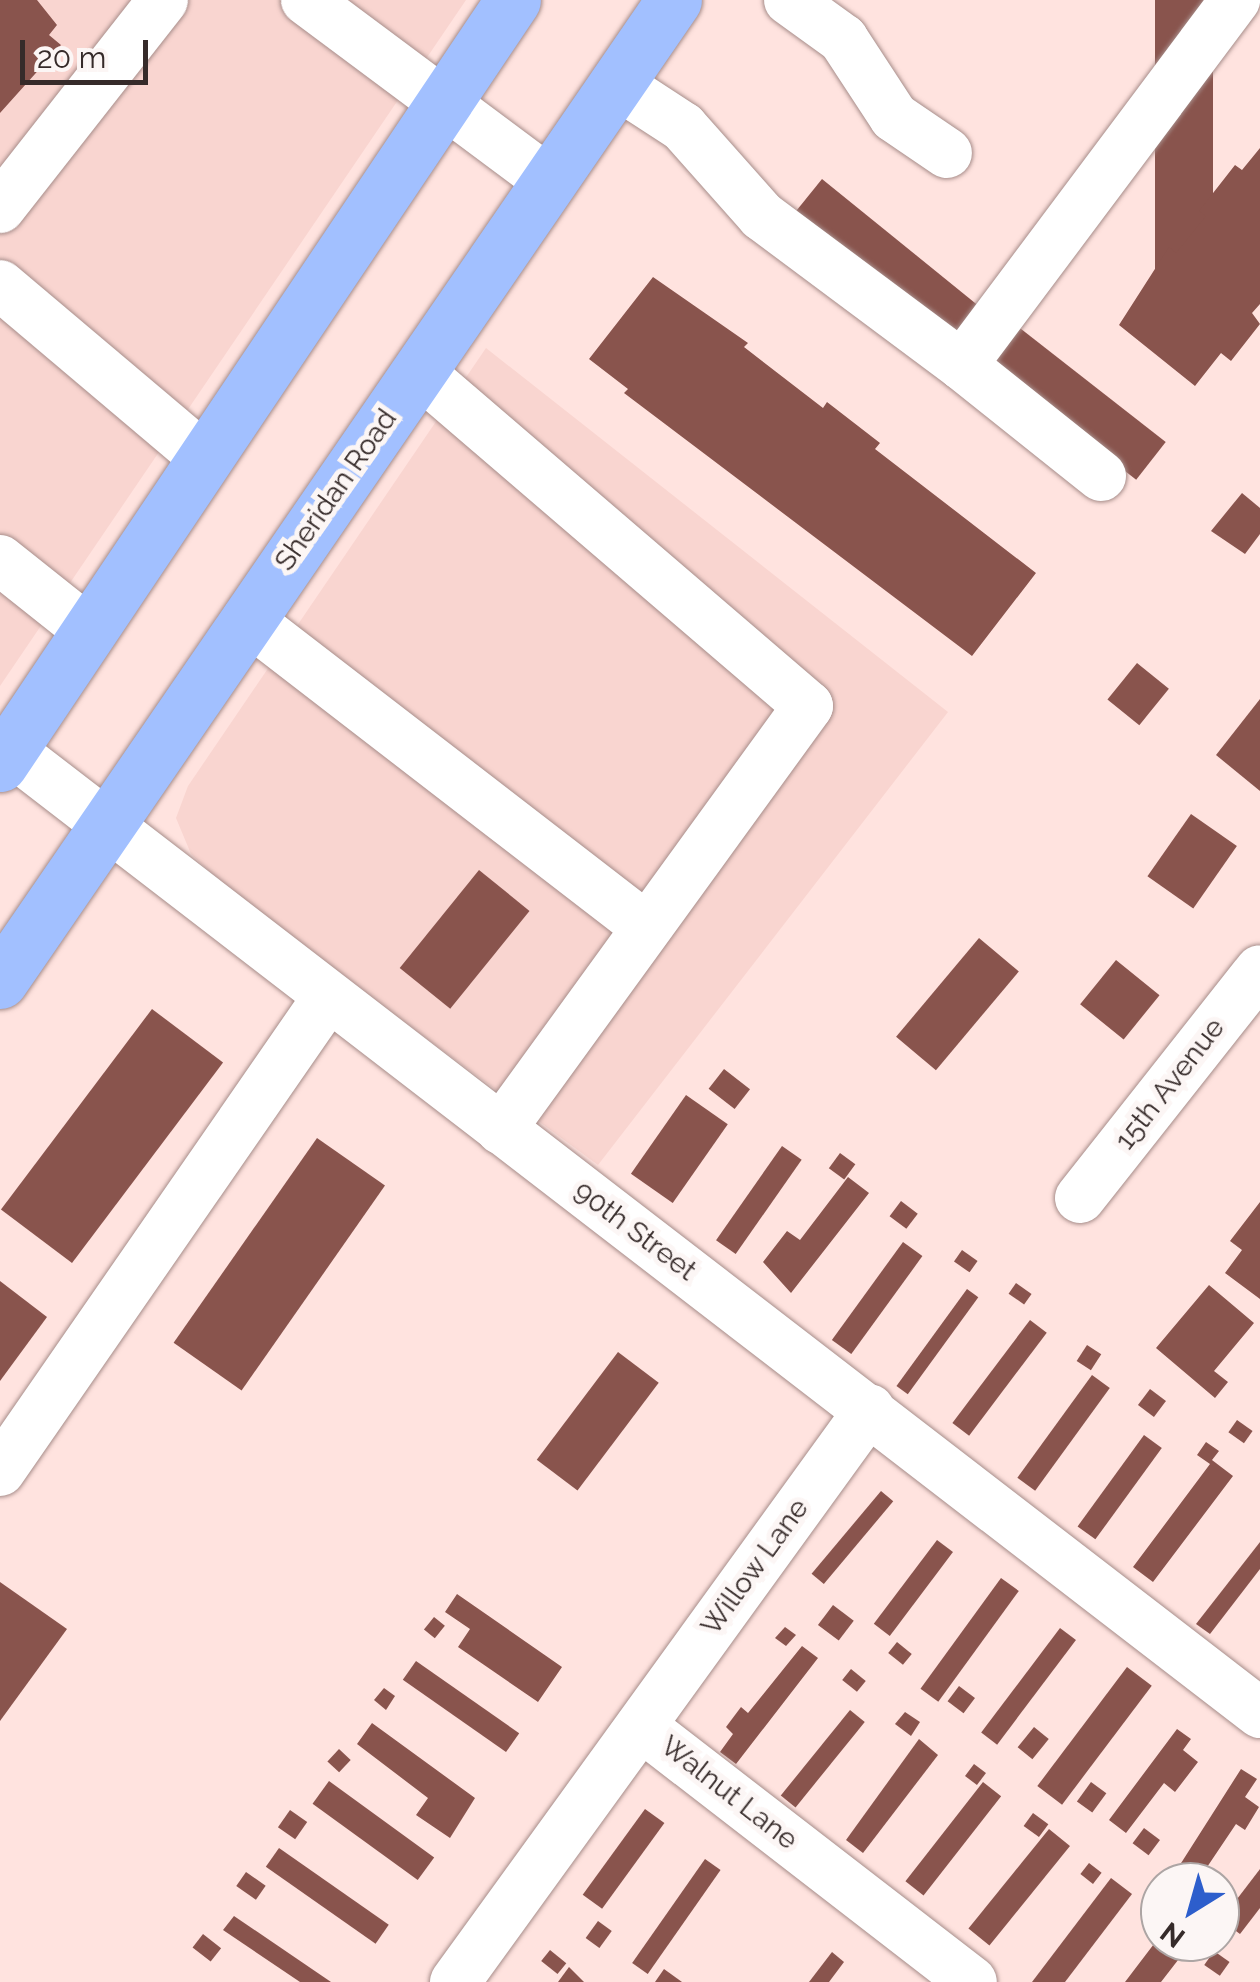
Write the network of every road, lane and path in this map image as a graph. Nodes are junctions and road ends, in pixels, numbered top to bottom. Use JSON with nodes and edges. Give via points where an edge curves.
{"nodes":[{"id":1,"x":163,"y":0,"type":"edge"},
{"id":2,"x":306,"y":0,"type":"edge"},
{"id":3,"x":513,"y":0,"type":"edge"},
{"id":4,"x":674,"y":0,"type":"edge"},
{"id":5,"x":789,"y":0,"type":"edge"},
{"id":6,"x":1235,"y":0,"type":"edge"},
{"id":7,"x":617,"y":84,"type":"junction"},
{"id":8,"x":443,"y":104,"type":"junction"},
{"id":9,"x":947,"y":153,"type":"dead end"},
{"id":10,"x":549,"y":181,"type":"junction"},
{"id":11,"x":0,"y":208,"type":"edge"},
{"id":12,"x":0,"y":286,"type":"edge"},
{"id":13,"x":962,"y":365,"type":"junction"},
{"id":14,"x":418,"y":371,"type":"junction"},
{"id":15,"x":205,"y":458,"type":"junction"},
{"id":16,"x":1101,"y":476,"type":"dead end"},
{"id":17,"x":0,"y":560,"type":"edge"},
{"id":18,"x":247,"y":619,"type":"junction"},
{"id":19,"x":88,"y":630,"type":"junction"},
{"id":20,"x":5,"y":757,"type":"edge"},
{"id":21,"x":104,"y":827,"type":"junction"},
{"id":22,"x":644,"y":926,"type":"junction"},
{"id":23,"x":1260,"y":970,"type":"edge"},
{"id":24,"x":0,"y":981,"type":"edge"},
{"id":25,"x":328,"y":998,"type":"junction"},
{"id":26,"x":501,"y":1129,"type":"junction"},
{"id":27,"x":1080,"y":1198,"type":"dead end"},
{"id":28,"x":870,"y":1408,"type":"junction"},
{"id":29,"x":0,"y":1471,"type":"edge"},
{"id":30,"x":1260,"y":1713,"type":"edge"},
{"id":31,"x":641,"y":1726,"type":"junction"},
{"id":32,"x":455,"y":1982,"type":"edge"},
{"id":33,"x":972,"y":1982,"type":"edge"}],
"edges":[{"from":1,"to":11,"type":"street"},
{"from":2,"to":8,"type":"street"},
{"from":3,"to":8,"type":"main road"},
{"from":4,"to":7,"type":"main road","name":"Sheridan Road"},
{"from":5,"to":9,"type":"street","via":[[844,40],[894,117]]},
{"from":6,"to":13,"type":"street"},
{"from":7,"to":10,"type":"main road","name":"Sheridan Road"},
{"from":7,"to":13,"type":"street","via":[[683,127],[762,216]]},
{"from":8,"to":10,"type":"street"},
{"from":8,"to":15,"type":"main road"},
{"from":10,"to":14,"type":"main road","name":"Sheridan Road"},
{"from":12,"to":15,"type":"street"},
{"from":13,"to":16,"type":"street"},
{"from":14,"to":18,"type":"main road","name":"Sheridan Road"},
{"from":14,"to":22,"type":"street","via":[[808,706]]},
{"from":15,"to":19,"type":"main road"},
{"from":17,"to":19,"type":"street"},
{"from":18,"to":21,"type":"main road","name":"Sheridan Road"},
{"from":18,"to":22,"type":"street"},
{"from":19,"to":20,"type":"main road"},
{"from":20,"to":21,"type":"street","name":"90th Street"},
{"from":21,"to":24,"type":"main road","name":"Sheridan Road"},
{"from":21,"to":25,"type":"street","name":"90th Street"},
{"from":22,"to":26,"type":"street"},
{"from":23,"to":27,"type":"street","name":"15th Avenue"},
{"from":25,"to":26,"type":"street","name":"90th Street"},
{"from":25,"to":29,"type":"street"},
{"from":26,"to":28,"type":"street","name":"90th Street"},
{"from":28,"to":30,"type":"street","name":"90th Street"},
{"from":28,"to":31,"type":"street","name":"Willow Lane"},
{"from":31,"to":32,"type":"street","name":"Walnut Lane"},
{"from":31,"to":33,"type":"street","name":"Walnut Lane"}]}
